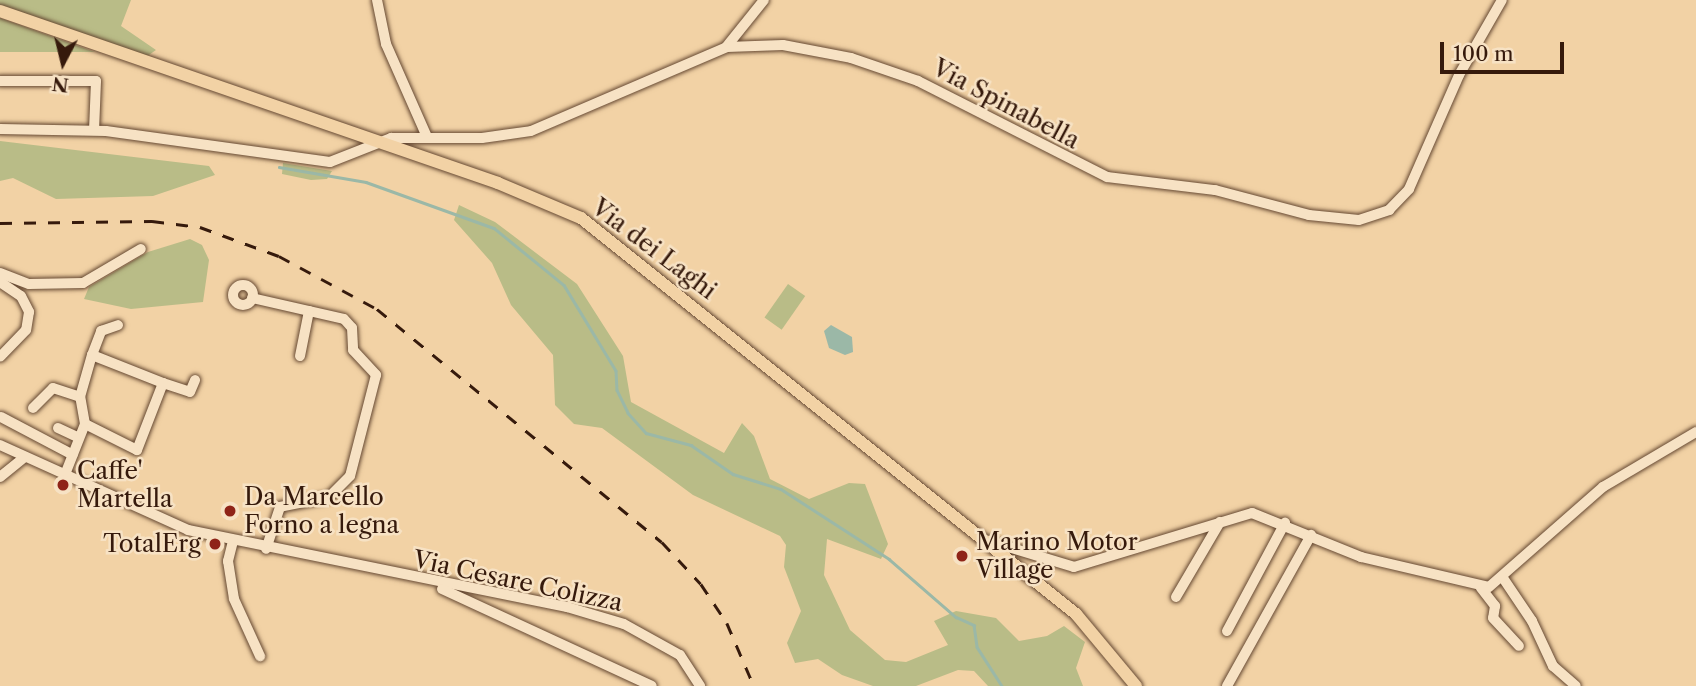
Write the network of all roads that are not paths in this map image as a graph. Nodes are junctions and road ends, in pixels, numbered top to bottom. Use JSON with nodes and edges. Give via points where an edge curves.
{"nodes":[{"id":1,"x":377,"y":0,"type":"edge"},
{"id":2,"x":764,"y":0,"type":"edge"},
{"id":3,"x":1502,"y":0,"type":"edge"},
{"id":4,"x":0,"y":11,"type":"edge"},
{"id":5,"x":727,"y":47,"type":"junction"},
{"id":6,"x":0,"y":81,"type":"edge"},
{"id":7,"x":0,"y":129,"type":"edge"},
{"id":8,"x":94,"y":130,"type":"junction"},
{"id":9,"x":427,"y":136,"type":"junction"},
{"id":10,"x":379,"y":145,"type":"junction"},
{"id":11,"x":141,"y":249,"type":"dead end"},
{"id":12,"x":0,"y":273,"type":"edge"},
{"id":13,"x":0,"y":282,"type":"edge"},
{"id":14,"x":252,"y":298,"type":"dead end"},
{"id":15,"x":309,"y":311,"type":"junction"},
{"id":16,"x":118,"y":325,"type":"dead end"},
{"id":17,"x":92,"y":355,"type":"junction"},
{"id":18,"x":300,"y":356,"type":"dead end"},
{"id":19,"x":0,"y":357,"type":"edge"},
{"id":20,"x":195,"y":380,"type":"dead end"},
{"id":21,"x":163,"y":383,"type":"junction"},
{"id":22,"x":80,"y":397,"type":"junction"},
{"id":23,"x":33,"y":408,"type":"dead end"},
{"id":24,"x":1,"y":416,"type":"edge"},
{"id":25,"x":85,"y":424,"type":"junction"},
{"id":26,"x":58,"y":428,"type":"dead end"},
{"id":27,"x":1696,"y":432,"type":"edge"},
{"id":28,"x":79,"y":438,"type":"junction"},
{"id":29,"x":0,"y":445,"type":"edge"},
{"id":30,"x":73,"y":455,"type":"junction"},
{"id":31,"x":25,"y":457,"type":"junction"},
{"id":32,"x":0,"y":477,"type":"edge"},
{"id":33,"x":64,"y":477,"type":"junction"},
{"id":34,"x":1220,"y":522,"type":"junction"},
{"id":35,"x":1285,"y":523,"type":"junction"},
{"id":36,"x":1311,"y":535,"type":"junction"},
{"id":37,"x":978,"y":539,"type":"junction"},
{"id":38,"x":233,"y":541,"type":"junction"},
{"id":39,"x":267,"y":550,"type":"junction"},
{"id":40,"x":1503,"y":578,"type":"junction"},
{"id":41,"x":422,"y":581,"type":"junction"},
{"id":42,"x":1481,"y":588,"type":"junction"},
{"id":43,"x":502,"y":595,"type":"junction"},
{"id":44,"x":1176,"y":597,"type":"dead end"},
{"id":45,"x":486,"y":608,"type":"junction"},
{"id":46,"x":1227,"y":631,"type":"dead end"},
{"id":47,"x":1519,"y":646,"type":"dead end"},
{"id":48,"x":260,"y":656,"type":"dead end"},
{"id":49,"x":699,"y":685,"type":"edge"},
{"id":50,"x":652,"y":686,"type":"edge"},
{"id":51,"x":1136,"y":686,"type":"edge"},
{"id":52,"x":1227,"y":686,"type":"edge"},
{"id":53,"x":1576,"y":686,"type":"edge"}],
"edges":[{"from":1,"to":9,"type":"street","via":[[386,44]]},
{"from":2,"to":5,"type":"street"},
{"from":3,"to":5,"type":"street","name":"Via Spinabella","via":[[1470,52],[1406,195],[1385,213],[1353,220],[1309,215],[1208,189],[1107,177],[899,73],[799,47]]},
{"from":4,"to":10,"type":"main road","name":"Via dei Laghi"},
{"from":5,"to":9,"type":"street","name":"Via Spinabella","via":[[539,129],[495,138]]},
{"from":6,"to":8,"type":"street","via":[[96,81]]},
{"from":7,"to":8,"type":"street","name":"Via Spinabella"},
{"from":8,"to":10,"type":"street","name":"Via Spinabella","via":[[314,161],[341,159]]},
{"from":9,"to":10,"type":"street","name":"Via Spinabella","via":[[391,138]]},
{"from":10,"to":37,"type":"main road","name":"Via dei Laghi","via":[[498,183],[590,224]]},
{"from":11,"to":12,"type":"street","via":[[83,283],[36,285]]},
{"from":13,"to":19,"type":"street","via":[[21,296],[29,312],[26,330]]},
{"from":14,"to":15,"type":"street"},
{"from":15,"to":18,"type":"street"},
{"from":15,"to":39,"type":"street","via":[[347,321],[354,350],[374,367],[375,382],[350,476],[329,497],[277,509]]},
{"from":16,"to":17,"type":"street","via":[[101,331]]},
{"from":17,"to":21,"type":"street"},
{"from":17,"to":22,"type":"street"},
{"from":20,"to":21,"type":"street","via":[[190,392]]},
{"from":21,"to":25,"type":"street","via":[[137,450]]},
{"from":22,"to":23,"type":"street","via":[[53,388]]},
{"from":22,"to":25,"type":"street"},
{"from":24,"to":30,"type":"street"},
{"from":25,"to":28,"type":"street"},
{"from":26,"to":28,"type":"street"},
{"from":27,"to":40,"type":"street","via":[[1603,487]]},
{"from":28,"to":30,"type":"street"},
{"from":29,"to":31,"type":"street","name":"Via Cesare Colizza"},
{"from":30,"to":33,"type":"street"},
{"from":31,"to":32,"type":"street","via":[[16,470]]},
{"from":31,"to":33,"type":"street","name":"Via Cesare Colizza"},
{"from":33,"to":38,"type":"street","name":"Via Cesare Colizza","via":[[172,525]]},
{"from":34,"to":35,"type":"street","via":[[1252,513]]},
{"from":34,"to":37,"type":"street","via":[[1072,567],[1002,541]]},
{"from":34,"to":44,"type":"street"},
{"from":35,"to":36,"type":"street"},
{"from":35,"to":46,"type":"street"},
{"from":36,"to":42,"type":"street","via":[[1361,557]]},
{"from":36,"to":52,"type":"street"},
{"from":37,"to":51,"type":"main road","name":"Via dei Laghi","via":[[1087,624]]},
{"from":38,"to":39,"type":"street","name":"Via Cesare Colizza"},
{"from":38,"to":48,"type":"street","via":[[228,561],[234,599]]},
{"from":39,"to":41,"type":"street","name":"Via Cesare Colizza"},
{"from":40,"to":42,"type":"street"},
{"from":40,"to":53,"type":"street","via":[[1532,621],[1553,666]]},
{"from":41,"to":43,"type":"street","name":"Via Cesare Colizza"},
{"from":41,"to":45,"type":"street"},
{"from":42,"to":47,"type":"street","via":[[1495,607],[1493,618]]},
{"from":43,"to":45,"type":"street","via":[[490,597]]},
{"from":43,"to":49,"type":"street","name":"Via Cesare Colizza","via":[[640,630],[680,655]]},
{"from":45,"to":50,"type":"street"}]}
